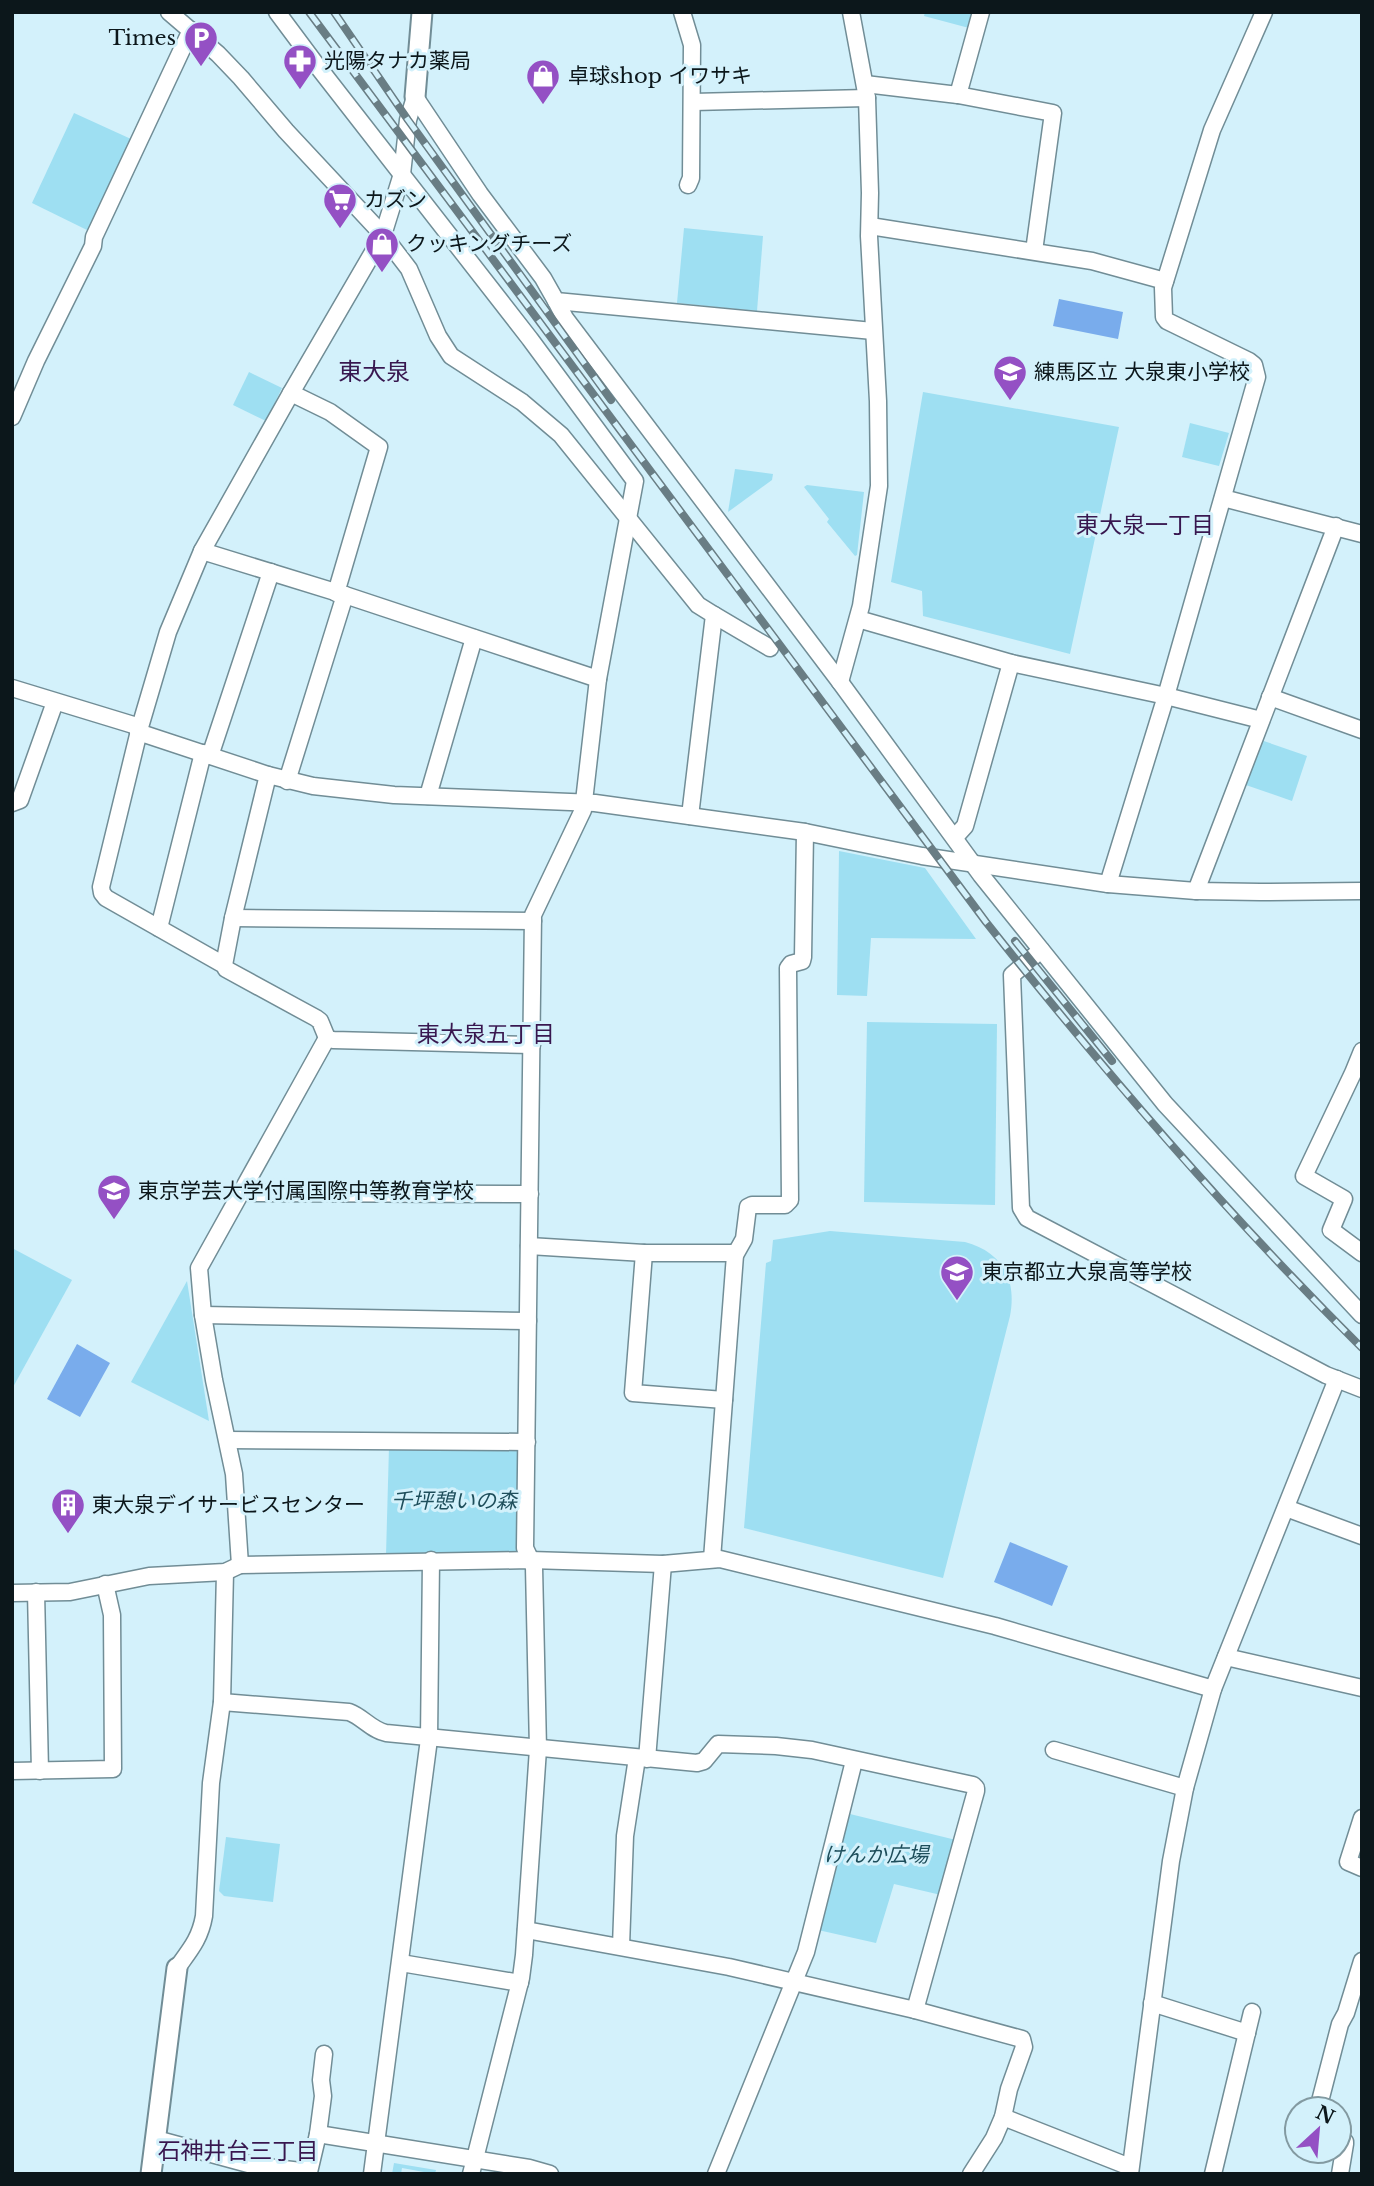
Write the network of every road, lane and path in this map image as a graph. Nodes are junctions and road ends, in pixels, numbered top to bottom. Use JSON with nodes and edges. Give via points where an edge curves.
{"nodes":[{"id":1,"x":169,"y":12,"type":"edge"},
{"id":2,"x":277,"y":12,"type":"edge"},
{"id":3,"x":422,"y":12,"type":"edge"},
{"id":4,"x":682,"y":12,"type":"edge"},
{"id":5,"x":851,"y":12,"type":"edge"},
{"id":6,"x":981,"y":12,"type":"edge"},
{"id":7,"x":1264,"y":12,"type":"edge"},
{"id":8,"x":191,"y":30,"type":"junction"},
{"id":9,"x":866,"y":91,"type":"junction"},
{"id":10,"x":958,"y":95,"type":"junction"},
{"id":11,"x":415,"y":97,"type":"junction"},
{"id":12,"x":693,"y":102,"type":"junction"},
{"id":13,"x":402,"y":174,"type":"junction"},
{"id":14,"x":688,"y":185,"type":"dead end"},
{"id":15,"x":870,"y":226,"type":"junction"},
{"id":16,"x":383,"y":235,"type":"junction"},
{"id":17,"x":1034,"y":251,"type":"junction"},
{"id":18,"x":1165,"y":281,"type":"junction"},
{"id":19,"x":556,"y":301,"type":"junction"},
{"id":20,"x":873,"y":331,"type":"junction"},
{"id":21,"x":290,"y":393,"type":"junction"},
{"id":22,"x":12,"y":417,"type":"edge"},
{"id":23,"x":1223,"y":498,"type":"junction"},
{"id":24,"x":628,"y":520,"type":"junction"},
{"id":25,"x":1336,"y":526,"type":"junction"},
{"id":26,"x":1362,"y":534,"type":"edge"},
{"id":27,"x":202,"y":551,"type":"junction"},
{"id":28,"x":271,"y":572,"type":"junction"},
{"id":29,"x":341,"y":594,"type":"junction"},
{"id":30,"x":714,"y":615,"type":"junction"},
{"id":31,"x":858,"y":619,"type":"junction"},
{"id":32,"x":474,"y":638,"type":"junction"},
{"id":33,"x":770,"y":648,"type":"dead end"},
{"id":34,"x":1011,"y":663,"type":"junction"},
{"id":35,"x":598,"y":679,"type":"junction"},
{"id":36,"x":841,"y":682,"type":"junction"},
{"id":37,"x":12,"y":688,"type":"edge"},
{"id":38,"x":1166,"y":696,"type":"junction"},
{"id":39,"x":1270,"y":697,"type":"junction"},
{"id":40,"x":55,"y":702,"type":"junction"},
{"id":41,"x":1261,"y":720,"type":"junction"},
{"id":42,"x":139,"y":730,"type":"junction"},
{"id":43,"x":1362,"y":730,"type":"edge"},
{"id":44,"x":206,"y":755,"type":"junction"},
{"id":45,"x":268,"y":775,"type":"junction"},
{"id":46,"x":287,"y":781,"type":"junction"},
{"id":47,"x":428,"y":796,"type":"junction"},
{"id":48,"x":584,"y":802,"type":"junction"},
{"id":49,"x":12,"y":803,"type":"edge"},
{"id":50,"x":690,"y":816,"type":"junction"},
{"id":51,"x":806,"y":832,"type":"junction"},
{"id":52,"x":955,"y":837,"type":"junction"},
{"id":53,"x":971,"y":862,"type":"junction"},
{"id":54,"x":1108,"y":884,"type":"junction"},
{"id":55,"x":1361,"y":886,"type":"edge"},
{"id":56,"x":1196,"y":891,"type":"junction"},
{"id":57,"x":233,"y":918,"type":"junction"},
{"id":58,"x":533,"y":921,"type":"junction"},
{"id":59,"x":159,"y":928,"type":"junction"},
{"id":60,"x":1041,"y":950,"type":"junction"},
{"id":61,"x":224,"y":965,"type":"junction"},
{"id":62,"x":327,"y":1038,"type":"junction"},
{"id":63,"x":532,"y":1045,"type":"junction"},
{"id":64,"x":1362,"y":1051,"type":"edge"},
{"id":65,"x":243,"y":1189,"type":"junction"},
{"id":66,"x":530,"y":1194,"type":"junction"},
{"id":67,"x":529,"y":1246,"type":"junction"},
{"id":68,"x":644,"y":1253,"type":"junction"},
{"id":69,"x":1362,"y":1253,"type":"edge"},
{"id":70,"x":735,"y":1255,"type":"junction"},
{"id":71,"x":1359,"y":1305,"type":"edge"},
{"id":72,"x":203,"y":1315,"type":"junction"},
{"id":73,"x":528,"y":1321,"type":"junction"},
{"id":74,"x":1337,"y":1379,"type":"junction"},
{"id":75,"x":1362,"y":1389,"type":"edge"},
{"id":76,"x":724,"y":1399,"type":"junction"},
{"id":77,"x":228,"y":1440,"type":"junction"},
{"id":78,"x":527,"y":1442,"type":"junction"},
{"id":79,"x":1286,"y":1508,"type":"junction"},
{"id":80,"x":1362,"y":1536,"type":"edge"},
{"id":81,"x":712,"y":1559,"type":"junction"},
{"id":82,"x":431,"y":1560,"type":"junction"},
{"id":83,"x":530,"y":1560,"type":"junction"},
{"id":84,"x":663,"y":1564,"type":"junction"},
{"id":85,"x":233,"y":1569,"type":"junction"},
{"id":86,"x":105,"y":1584,"type":"junction"},
{"id":87,"x":36,"y":1592,"type":"junction"},
{"id":88,"x":12,"y":1593,"type":"edge"},
{"id":89,"x":1226,"y":1657,"type":"junction"},
{"id":90,"x":1362,"y":1688,"type":"edge"},
{"id":91,"x":1213,"y":1689,"type":"junction"},
{"id":92,"x":222,"y":1702,"type":"junction"},
{"id":93,"x":429,"y":1739,"type":"junction"},
{"id":94,"x":538,"y":1749,"type":"junction"},
{"id":95,"x":1054,"y":1750,"type":"dead end"},
{"id":96,"x":642,"y":1759,"type":"junction"},
{"id":97,"x":854,"y":1761,"type":"junction"},
{"id":98,"x":40,"y":1771,"type":"junction"},
{"id":99,"x":12,"y":1772,"type":"edge"},
{"id":100,"x":1185,"y":1788,"type":"junction"},
{"id":101,"x":1362,"y":1818,"type":"edge"},
{"id":102,"x":1362,"y":1868,"type":"edge"},
{"id":103,"x":526,"y":1930,"type":"junction"},
{"id":104,"x":621,"y":1946,"type":"junction"},
{"id":105,"x":1362,"y":1961,"type":"edge"},
{"id":106,"x":401,"y":1963,"type":"junction"},
{"id":107,"x":177,"y":1968,"type":"joint"},
{"id":108,"x":796,"y":1982,"type":"junction"},
{"id":109,"x":520,"y":1983,"type":"junction"},
{"id":110,"x":1152,"y":2003,"type":"junction"},
{"id":111,"x":915,"y":2010,"type":"junction"},
{"id":112,"x":1252,"y":2012,"type":"dead end"},
{"id":113,"x":1247,"y":2033,"type":"junction"},
{"id":114,"x":324,"y":2054,"type":"dead end"},
{"id":115,"x":1322,"y":2095,"type":"edge"},
{"id":116,"x":1003,"y":2117,"type":"junction"},
{"id":117,"x":318,"y":2134,"type":"junction"},
{"id":118,"x":156,"y":2139,"type":"junction"},
{"id":119,"x":377,"y":2143,"type":"junction"},
{"id":120,"x":473,"y":2167,"type":"edge"},
{"id":121,"x":1130,"y":2170,"type":"edge"},
{"id":122,"x":151,"y":2174,"type":"edge"},
{"id":123,"x":372,"y":2174,"type":"edge"},
{"id":124,"x":550,"y":2174,"type":"edge"},
{"id":125,"x":716,"y":2174,"type":"edge"},
{"id":126,"x":971,"y":2174,"type":"edge"},
{"id":127,"x":1213,"y":2174,"type":"edge"}],
"edges":[{"from":1,"to":8,"type":"street"},
{"from":2,"to":13,"type":"street"},
{"from":3,"to":11,"type":"street"},
{"from":4,"to":12,"type":"street","via":[[692,45]]},
{"from":5,"to":9,"type":"street"},
{"from":6,"to":10,"type":"street"},
{"from":7,"to":18,"type":"street","via":[[1212,130]]},
{"from":8,"to":16,"type":"street","via":[[241,78]]},
{"from":8,"to":22,"type":"street"},
{"from":9,"to":10,"type":"street"},
{"from":9,"to":12,"type":"street"},
{"from":9,"to":15,"type":"street"},
{"from":10,"to":17,"type":"street","via":[[1052,113]]},
{"from":11,"to":13,"type":"street"},
{"from":11,"to":19,"type":"street"},
{"from":12,"to":14,"type":"street"},
{"from":13,"to":16,"type":"street"},
{"from":13,"to":24,"type":"street","via":[[634,477]]},
{"from":15,"to":17,"type":"street"},
{"from":15,"to":20,"type":"street"},
{"from":16,"to":21,"type":"street"},
{"from":16,"to":24,"type":"street","via":[[409,269],[451,356],[544,419]]},
{"from":17,"to":18,"type":"street"},
{"from":18,"to":23,"type":"street","via":[[1167,321],[1249,361],[1257,371]]},
{"from":19,"to":20,"type":"street"},
{"from":19,"to":36,"type":"street"},
{"from":20,"to":31,"type":"street","via":[[879,486]]},
{"from":21,"to":27,"type":"street"},
{"from":21,"to":29,"type":"street","via":[[330,412],[379,447]]},
{"from":23,"to":25,"type":"street"},
{"from":23,"to":38,"type":"street"},
{"from":24,"to":30,"type":"street","via":[[698,605]]},
{"from":24,"to":35,"type":"street"},
{"from":25,"to":26,"type":"street"},
{"from":25,"to":39,"type":"street"},
{"from":27,"to":28,"type":"street"},
{"from":27,"to":42,"type":"street","via":[[168,632]]},
{"from":28,"to":29,"type":"street"},
{"from":28,"to":44,"type":"street"},
{"from":29,"to":32,"type":"street"},
{"from":29,"to":46,"type":"street"},
{"from":30,"to":33,"type":"street"},
{"from":30,"to":50,"type":"street"},
{"from":31,"to":34,"type":"street"},
{"from":31,"to":36,"type":"street"},
{"from":32,"to":35,"type":"street"},
{"from":32,"to":47,"type":"street"},
{"from":34,"to":38,"type":"street"},
{"from":34,"to":52,"type":"street","via":[[965,826]]},
{"from":35,"to":48,"type":"street"},
{"from":36,"to":52,"type":"street"},
{"from":37,"to":40,"type":"street"},
{"from":38,"to":41,"type":"street"},
{"from":38,"to":54,"type":"street"},
{"from":39,"to":41,"type":"street"},
{"from":39,"to":43,"type":"street"},
{"from":40,"to":42,"type":"street"},
{"from":40,"to":49,"type":"street","via":[[20,800]]},
{"from":41,"to":56,"type":"street"},
{"from":42,"to":44,"type":"street"},
{"from":42,"to":59,"type":"street","via":[[101,887],[106,898]]},
{"from":44,"to":45,"type":"street"},
{"from":44,"to":59,"type":"street"},
{"from":45,"to":46,"type":"street"},
{"from":45,"to":57,"type":"street"},
{"from":46,"to":47,"type":"street"},
{"from":47,"to":48,"type":"street"},
{"from":48,"to":50,"type":"street"},
{"from":48,"to":58,"type":"street"},
{"from":50,"to":51,"type":"street"},
{"from":51,"to":53,"type":"street"},
{"from":51,"to":70,"type":"street","via":[[803,957],[788,968],[790,1200],[785,1205],[748,1207],[744,1238]]},
{"from":52,"to":53,"type":"street"},
{"from":53,"to":54,"type":"street"},
{"from":53,"to":60,"type":"street"},
{"from":54,"to":56,"type":"street"},
{"from":55,"to":56,"type":"street"},
{"from":57,"to":58,"type":"street"},
{"from":57,"to":61,"type":"street"},
{"from":58,"to":63,"type":"street"},
{"from":59,"to":61,"type":"street"},
{"from":60,"to":71,"type":"street","via":[[1165,1104]]},
{"from":60,"to":74,"type":"street","via":[[1012,975],[1023,1213]]},
{"from":61,"to":62,"type":"street","via":[[316,1018]]},
{"from":62,"to":63,"type":"street","via":[[341,1042]]},
{"from":62,"to":65,"type":"street"},
{"from":63,"to":66,"type":"street"},
{"from":64,"to":69,"type":"street","via":[[1304,1176],[1343,1199],[1331,1230]]},
{"from":65,"to":66,"type":"street"},
{"from":65,"to":72,"type":"street","via":[[199,1268]]},
{"from":66,"to":67,"type":"street"},
{"from":67,"to":68,"type":"street"},
{"from":67,"to":73,"type":"street"},
{"from":68,"to":70,"type":"street"},
{"from":68,"to":76,"type":"street","via":[[633,1393]]},
{"from":70,"to":76,"type":"street"},
{"from":72,"to":73,"type":"street"},
{"from":72,"to":77,"type":"street"},
{"from":73,"to":78,"type":"street"},
{"from":74,"to":75,"type":"street"},
{"from":74,"to":79,"type":"street"},
{"from":76,"to":81,"type":"street"},
{"from":77,"to":78,"type":"street"},
{"from":77,"to":85,"type":"street","via":[[234,1474]]},
{"from":78,"to":83,"type":"street","via":[[525,1548]]},
{"from":79,"to":80,"type":"street"},
{"from":79,"to":89,"type":"street"},
{"from":81,"to":84,"type":"street"},
{"from":81,"to":91,"type":"street","via":[[995,1626]]},
{"from":82,"to":83,"type":"street"},
{"from":82,"to":85,"type":"street"},
{"from":82,"to":93,"type":"street"},
{"from":83,"to":84,"type":"street"},
{"from":83,"to":94,"type":"street","via":[[534,1567]]},
{"from":84,"to":96,"type":"street"},
{"from":85,"to":86,"type":"street"},
{"from":85,"to":92,"type":"street"},
{"from":86,"to":87,"type":"street","via":[[70,1592]]},
{"from":86,"to":98,"type":"street","via":[[112,1615],[113,1769]]},
{"from":87,"to":88,"type":"street"},
{"from":87,"to":98,"type":"street"},
{"from":89,"to":90,"type":"street"},
{"from":89,"to":91,"type":"street"},
{"from":91,"to":100,"type":"street"},
{"from":92,"to":93,"type":"street","via":[[349,1712],[380,1732]]},
{"from":92,"to":107,"type":"street","via":[[208,1820],[202,1932]]},
{"from":93,"to":94,"type":"street"},
{"from":93,"to":106,"type":"street"},
{"from":94,"to":96,"type":"street"},
{"from":94,"to":103,"type":"street"},
{"from":95,"to":100,"type":"street"},
{"from":96,"to":97,"type":"street","via":[[701,1763],[724,1742],[812,1750]]},
{"from":96,"to":104,"type":"street","via":[[625,1836]]},
{"from":97,"to":108,"type":"street"},
{"from":97,"to":111,"type":"street","via":[[976,1788]]},
{"from":98,"to":99,"type":"street"},
{"from":100,"to":110,"type":"street"},
{"from":101,"to":102,"type":"street","via":[[1348,1862]]},
{"from":103,"to":104,"type":"street"},
{"from":103,"to":109,"type":"street"},
{"from":104,"to":108,"type":"street"},
{"from":105,"to":115,"type":"street"},
{"from":106,"to":109,"type":"street"},
{"from":106,"to":119,"type":"street"},
{"from":107,"to":118,"type":"street"},
{"from":108,"to":111,"type":"street"},
{"from":108,"to":125,"type":"street"},
{"from":109,"to":120,"type":"street"},
{"from":110,"to":113,"type":"street"},
{"from":110,"to":121,"type":"street"},
{"from":111,"to":116,"type":"street","via":[[1022,2039],[1024,2047]]},
{"from":112,"to":113,"type":"street"},
{"from":113,"to":127,"type":"street"},
{"from":114,"to":117,"type":"street"},
{"from":116,"to":121,"type":"street"},
{"from":116,"to":126,"type":"street"},
{"from":117,"to":118,"type":"street","via":[[309,2172],[252,2165]]},
{"from":117,"to":119,"type":"street"},
{"from":118,"to":122,"type":"street"},
{"from":119,"to":120,"type":"street"},
{"from":119,"to":123,"type":"street"},
{"from":120,"to":124,"type":"street"}]}
